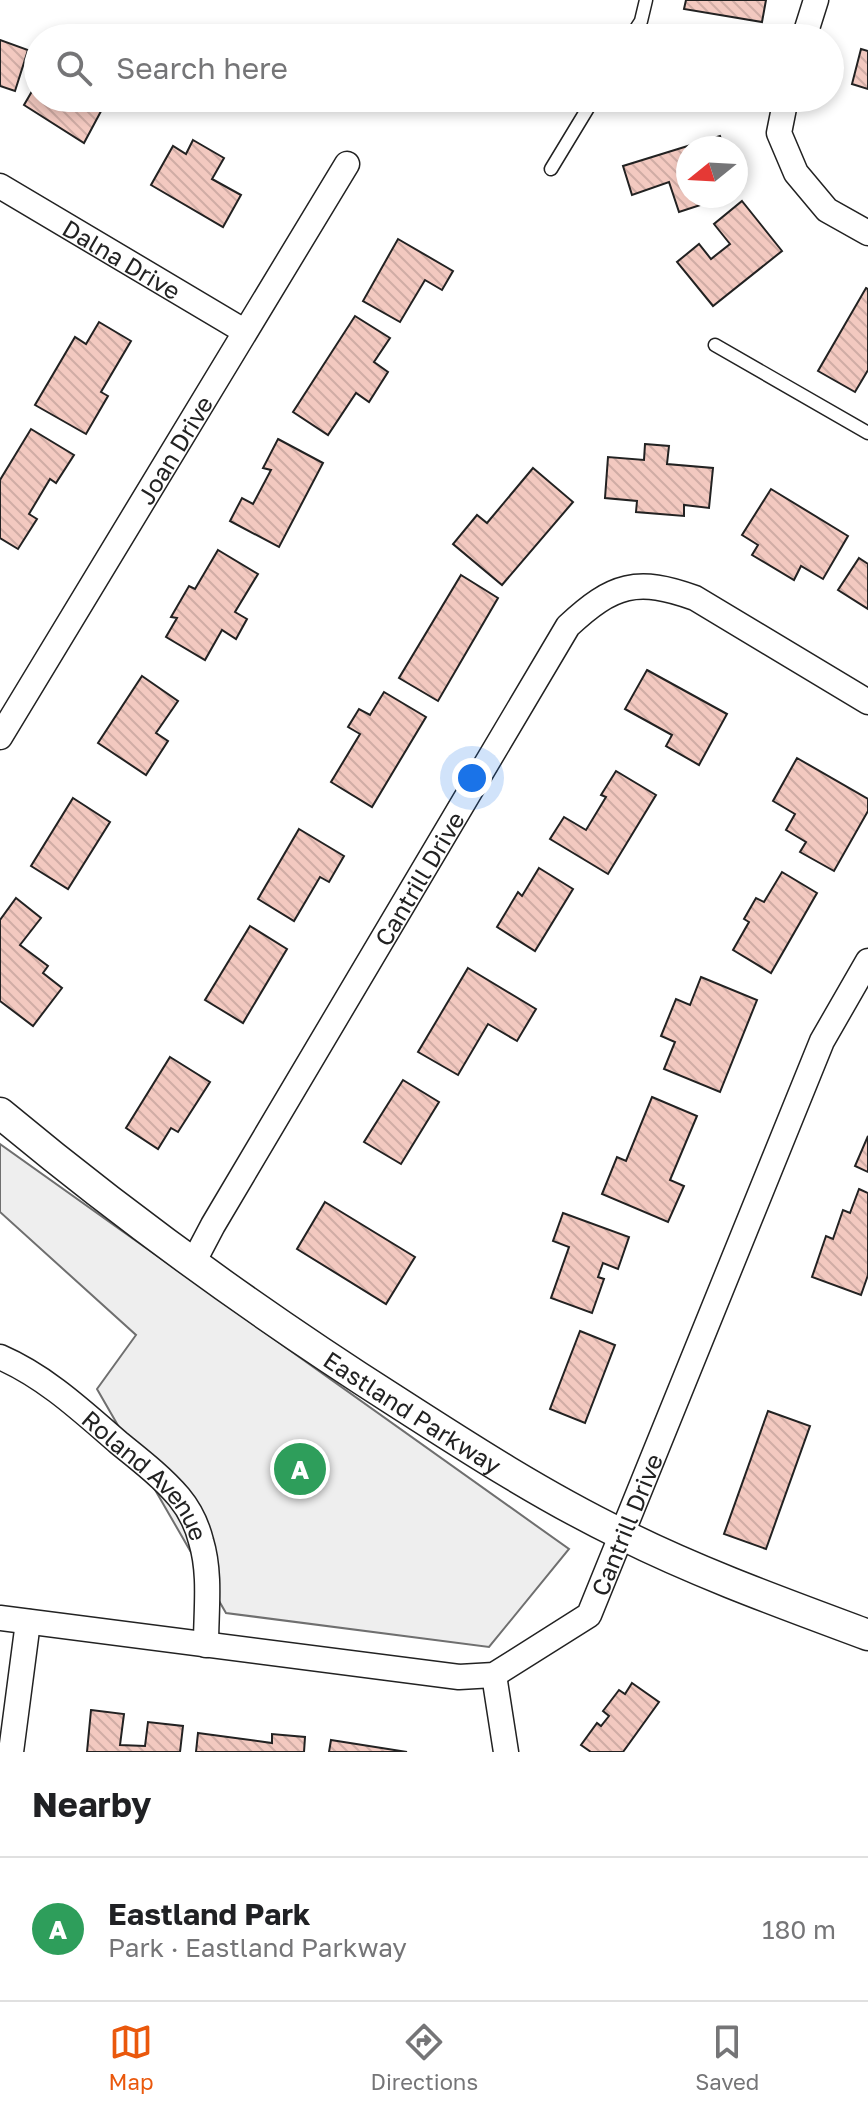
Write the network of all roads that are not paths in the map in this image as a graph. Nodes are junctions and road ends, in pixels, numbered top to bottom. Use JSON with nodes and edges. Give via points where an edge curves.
{"nodes":[{"id":1,"x":646,"y":0,"type":"edge"},
{"id":2,"x":816,"y":0,"type":"edge"},
{"id":3,"x":639,"y":24,"type":"edge"},
{"id":4,"x":808,"y":24,"type":"edge"},
{"id":5,"x":586,"y":112,"type":"edge"},
{"id":6,"x":783,"y":112,"type":"edge"},
{"id":7,"x":347,"y":164,"type":"dead end"},
{"id":8,"x":551,"y":169,"type":"dead end"},
{"id":9,"x":0,"y":186,"type":"edge"},
{"id":10,"x":868,"y":233,"type":"edge"},
{"id":11,"x":244,"y":331,"type":"junction"},
{"id":12,"x":715,"y":345,"type":"dead end"},
{"id":13,"x":868,"y":433,"type":"edge"},
{"id":14,"x":868,"y":702,"type":"edge"},
{"id":15,"x":0,"y":737,"type":"edge"},
{"id":16,"x":868,"y":961,"type":"edge"},
{"id":17,"x":0,"y":1113,"type":"edge"},
{"id":18,"x":193,"y":1263,"type":"junction"},
{"id":19,"x":0,"y":1357,"type":"edge"},
{"id":20,"x":623,"y":1535,"type":"junction"},
{"id":21,"x":0,"y":1618,"type":"edge"},
{"id":22,"x":28,"y":1622,"type":"junction"},
{"id":23,"x":868,"y":1635,"type":"edge"},
{"id":24,"x":206,"y":1645,"type":"junction"},
{"id":25,"x":494,"y":1675,"type":"junction"},
{"id":26,"x":11,"y":1752,"type":"edge"},
{"id":27,"x":506,"y":1752,"type":"edge"}],
"edges":[{"from":1,"to":3,"type":"lane"},
{"from":2,"to":4,"type":"street"},
{"from":5,"to":8,"type":"lane"},
{"from":6,"to":10,"type":"street","via":[[779,133],[796,173],[827,210]]},
{"from":7,"to":11,"type":"street","name":"Joan Drive"},
{"from":9,"to":11,"type":"street","name":"Dalna Drive"},
{"from":11,"to":15,"type":"street","name":"Joan Drive"},
{"from":12,"to":13,"type":"lane"},
{"from":14,"to":18,"type":"street","name":"Cantrill Drive","via":[[695,598],[670,589],[626,589],[589,607],[560,639]]},
{"from":16,"to":20,"type":"street","name":"Cantrill Drive","via":[[804,1082]]},
{"from":17,"to":18,"type":"street","name":"Eastland Parkway"},
{"from":18,"to":20,"type":"street","name":"Eastland Parkway","via":[[301,1341],[474,1452]]},
{"from":19,"to":24,"type":"street","name":"Roland Avenue","via":[[60,1393],[180,1498],[201,1539],[207,1568]]},
{"from":20,"to":23,"type":"street","name":"Eastland Parkway","via":[[741,1588]]},
{"from":20,"to":25,"type":"street","name":"Cantrill Drive","via":[[589,1615]]},
{"from":21,"to":22,"type":"street"},
{"from":22,"to":24,"type":"street"},
{"from":22,"to":26,"type":"street"},
{"from":24,"to":25,"type":"street","via":[[430,1674]]},
{"from":25,"to":27,"type":"street"}]}
